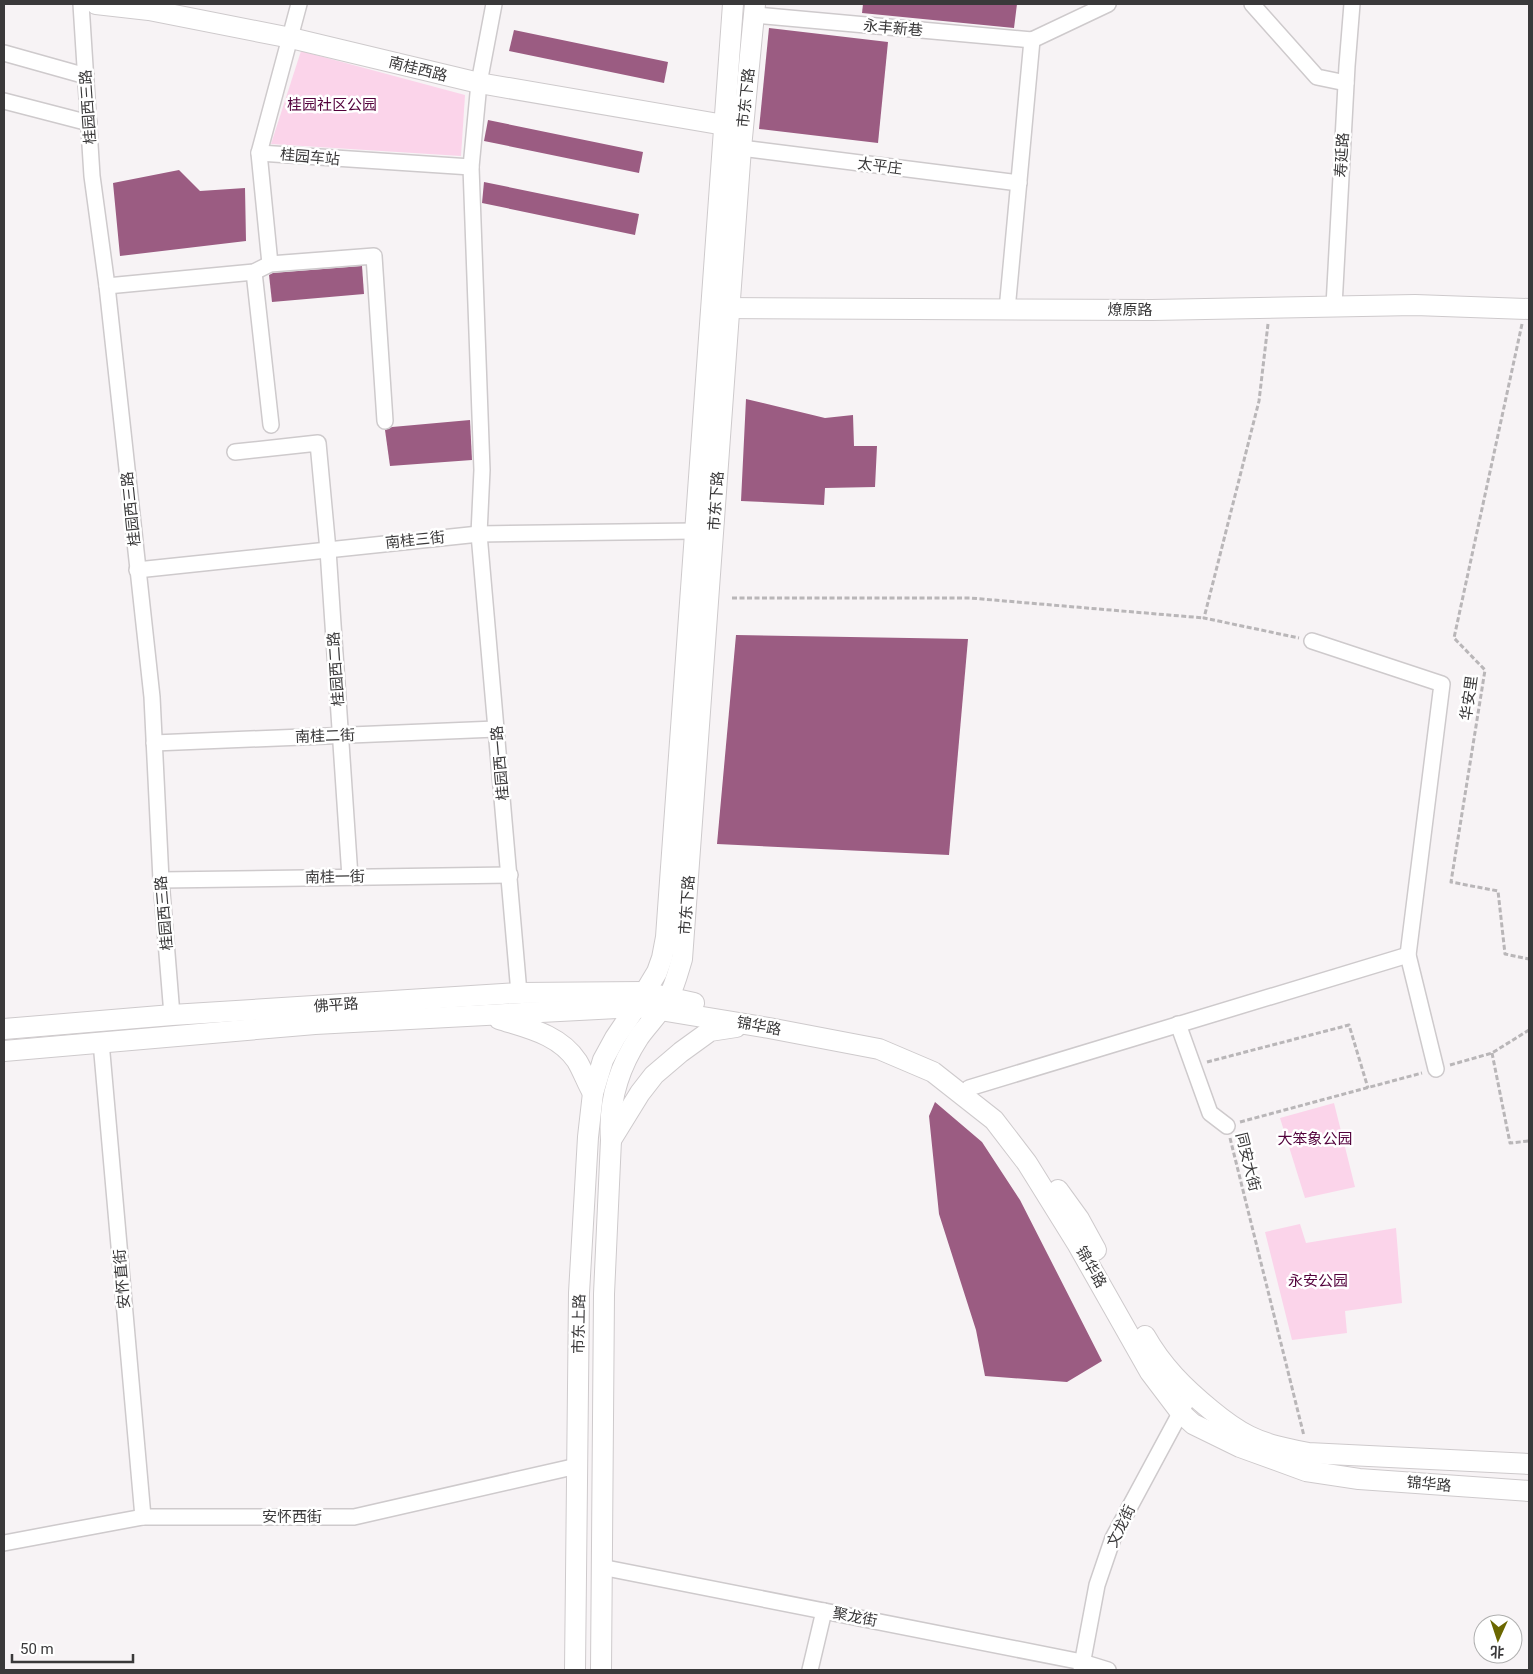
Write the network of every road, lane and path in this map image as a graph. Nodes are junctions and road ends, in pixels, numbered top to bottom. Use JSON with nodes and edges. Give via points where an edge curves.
{"nodes":[{"id":1,"x":81,"y":4,"type":"edge"},
{"id":2,"x":96,"y":4,"type":"edge"},
{"id":3,"x":299,"y":4,"type":"edge"},
{"id":4,"x":494,"y":4,"type":"edge"},
{"id":5,"x":733,"y":4,"type":"edge"},
{"id":6,"x":1108,"y":4,"type":"edge"},
{"id":7,"x":1252,"y":4,"type":"edge"},
{"id":8,"x":1352,"y":4,"type":"edge"},
{"id":9,"x":755,"y":10,"type":"edge"},
{"id":10,"x":291,"y":38,"type":"junction"},
{"id":11,"x":1032,"y":40,"type":"junction"},
{"id":12,"x":4,"y":53,"type":"edge"},
{"id":13,"x":86,"y":76,"type":"junction"},
{"id":14,"x":1346,"y":82,"type":"junction"},
{"id":15,"x":479,"y":83,"type":"junction"},
{"id":16,"x":4,"y":101,"type":"edge"},
{"id":17,"x":89,"y":123,"type":"junction"},
{"id":18,"x":733,"y":127,"type":"junction"},
{"id":19,"x":741,"y":148,"type":"junction"},
{"id":20,"x":260,"y":153,"type":"junction"},
{"id":21,"x":471,"y":167,"type":"junction"},
{"id":22,"x":1019,"y":183,"type":"junction"},
{"id":23,"x":270,"y":264,"type":"junction"},
{"id":24,"x":254,"y":272,"type":"junction"},
{"id":25,"x":107,"y":286,"type":"junction"},
{"id":26,"x":1334,"y":306,"type":"junction"},
{"id":27,"x":720,"y":308,"type":"junction"},
{"id":28,"x":1270,"y":308,"type":"junction"},
{"id":29,"x":1527,"y":309,"type":"edge"},
{"id":30,"x":1007,"y":310,"type":"junction"},
{"id":31,"x":385,"y":421,"type":"dead end"},
{"id":32,"x":271,"y":425,"type":"dead end"},
{"id":33,"x":235,"y":452,"type":"dead end"},
{"id":34,"x":694,"y":531,"type":"junction"},
{"id":35,"x":478,"y":534,"type":"junction"},
{"id":36,"x":328,"y":550,"type":"junction"},
{"id":37,"x":138,"y":570,"type":"junction"},
{"id":38,"x":732,"y":598,"type":"dead end"},
{"id":39,"x":1204,"y":618,"type":"junction"},
{"id":40,"x":1312,"y":641,"type":"joint"},
{"id":41,"x":496,"y":729,"type":"junction"},
{"id":42,"x":340,"y":735,"type":"junction"},
{"id":43,"x":154,"y":743,"type":"junction"},
{"id":44,"x":510,"y":875,"type":"junction"},
{"id":45,"x":350,"y":877,"type":"junction"},
{"id":46,"x":161,"y":880,"type":"junction"},
{"id":47,"x":1408,"y":956,"type":"junction"},
{"id":48,"x":1529,"y":959,"type":"edge"},
{"id":49,"x":519,"y":993,"type":"junction"},
{"id":50,"x":640,"y":1000,"type":"junction"},
{"id":51,"x":664,"y":1003,"type":"junction"},
{"id":52,"x":172,"y":1015,"type":"junction"},
{"id":53,"x":487,"y":1015,"type":"junction"},
{"id":54,"x":1178,"y":1024,"type":"junction"},
{"id":55,"x":749,"y":1025,"type":"junction"},
{"id":56,"x":4,"y":1029,"type":"edge"},
{"id":57,"x":1529,"y":1030,"type":"edge"},
{"id":58,"x":101,"y":1042,"type":"junction"},
{"id":59,"x":4,"y":1051,"type":"edge"},
{"id":60,"x":1492,"y":1053,"type":"junction"},
{"id":61,"x":1193,"y":1066,"type":"junction"},
{"id":62,"x":1436,"y":1070,"type":"junction"},
{"id":63,"x":969,"y":1088,"type":"junction"},
{"id":64,"x":1368,"y":1088,"type":"junction"},
{"id":65,"x":593,"y":1093,"type":"junction"},
{"id":66,"x":1227,"y":1126,"type":"junction"},
{"id":67,"x":611,"y":1140,"type":"junction"},
{"id":68,"x":1529,"y":1141,"type":"edge"},
{"id":69,"x":1191,"y":1393,"type":"junction"},
{"id":70,"x":1181,"y":1413,"type":"junction"},
{"id":71,"x":1308,"y":1453,"type":"junction"},
{"id":72,"x":1529,"y":1464,"type":"edge"},
{"id":73,"x":577,"y":1466,"type":"junction"},
{"id":74,"x":1529,"y":1491,"type":"edge"},
{"id":75,"x":143,"y":1517,"type":"junction"},
{"id":76,"x":4,"y":1543,"type":"edge"},
{"id":77,"x":601,"y":1567,"type":"junction"},
{"id":78,"x":824,"y":1611,"type":"junction"},
{"id":79,"x":1082,"y":1666,"type":"edge"},
{"id":80,"x":575,"y":1670,"type":"edge"},
{"id":81,"x":601,"y":1670,"type":"edge"},
{"id":82,"x":810,"y":1670,"type":"edge"},
{"id":83,"x":1108,"y":1670,"type":"edge"}],
"edges":[{"from":1,"to":13,"type":"street","name":"桂园西三路"},
{"from":2,"to":10,"type":"main road","name":"南桂西路","via":[[149,10]]},
{"from":3,"to":10,"type":"street"},
{"from":4,"to":15,"type":"street","name":"桂园西一路"},
{"from":5,"to":18,"type":"main road","name":"市东下路"},
{"from":6,"to":11,"type":"street"},
{"from":7,"to":14,"type":"street","via":[[1317,77]]},
{"from":8,"to":14,"type":"street","name":"寿延路"},
{"from":9,"to":11,"type":"street","name":"永丰新巷"},
{"from":9,"to":18,"type":"main road","name":"市东下路"},
{"from":10,"to":15,"type":"main road","name":"南桂西路"},
{"from":10,"to":20,"type":"street"},
{"from":11,"to":22,"type":"street"},
{"from":12,"to":13,"type":"street"},
{"from":13,"to":17,"type":"street","name":"桂园西三路"},
{"from":14,"to":26,"type":"street","name":"寿延路"},
{"from":15,"to":18,"type":"main road","name":"南桂西路"},
{"from":15,"to":21,"type":"street","name":"桂园西一路"},
{"from":16,"to":17,"type":"street"},
{"from":17,"to":25,"type":"street","name":"桂园西三路","via":[[92,176]]},
{"from":18,"to":19,"type":"main road","name":"市东下路"},
{"from":18,"to":27,"type":"main road","name":"市东下路"},
{"from":19,"to":22,"type":"street","name":"太平庄"},
{"from":19,"to":27,"type":"main road","name":"市东下路"},
{"from":20,"to":21,"type":"street","name":"桂园车站"},
{"from":20,"to":23,"type":"street"},
{"from":21,"to":35,"type":"street","name":"桂园西一路","via":[[482,470]]},
{"from":22,"to":30,"type":"street"},
{"from":23,"to":24,"type":"street"},
{"from":23,"to":31,"type":"street","via":[[374,256]]},
{"from":24,"to":25,"type":"street"},
{"from":24,"to":32,"type":"street"},
{"from":25,"to":37,"type":"street","name":"桂园西三路"},
{"from":26,"to":28,"type":"main road","name":"燎原路"},
{"from":26,"to":29,"type":"main road","name":"燎原路"},
{"from":27,"to":30,"type":"main road","name":"燎原路"},
{"from":27,"to":34,"type":"main road","name":"市东下路"},
{"from":27,"to":51,"type":"main road","name":"市东下路","via":[[685,940],[682,960]]},
{"from":28,"to":30,"type":"main road","name":"燎原路"},
{"from":28,"to":39,"type":"path","via":[[1259,401]]},
{"from":29,"to":48,"type":"path","name":"华安里","via":[[1454,638],[1485,670],[1452,882],[1498,891],[1505,954]]},
{"from":33,"to":36,"type":"street","name":"桂园西二路","via":[[318,443]]},
{"from":34,"to":35,"type":"street","name":"南桂三街"},
{"from":34,"to":50,"type":"main road","name":"市东下路","via":[[666,936],[657,972]]},
{"from":35,"to":36,"type":"street","name":"南桂三街"},
{"from":35,"to":41,"type":"street","name":"桂园西一路"},
{"from":36,"to":37,"type":"street","name":"南桂三街"},
{"from":36,"to":42,"type":"street","name":"桂园西二路"},
{"from":37,"to":43,"type":"street","name":"桂园西三路"},
{"from":38,"to":39,"type":"path","via":[[970,598]]},
{"from":39,"to":40,"type":"path"},
{"from":40,"to":47,"type":"street","via":[[1442,684]]},
{"from":41,"to":42,"type":"street","name":"南桂二街"},
{"from":41,"to":44,"type":"street","name":"桂园西一路"},
{"from":42,"to":43,"type":"street","name":"南桂二街"},
{"from":42,"to":45,"type":"street","name":"桂园西二路"},
{"from":43,"to":46,"type":"street","name":"桂园西三路"},
{"from":44,"to":45,"type":"street","name":"南桂一街"},
{"from":44,"to":49,"type":"street","name":"桂园西一路"},
{"from":45,"to":46,"type":"street","name":"南桂一街"},
{"from":46,"to":52,"type":"street","name":"桂园西三路"},
{"from":47,"to":54,"type":"street"},
{"from":47,"to":62,"type":"street"},
{"from":49,"to":50,"type":"main road","name":"佛平路"},
{"from":49,"to":52,"type":"main road","name":"佛平路"},
{"from":50,"to":51,"type":"main road","name":"佛平路"},
{"from":50,"to":53,"type":"main road","name":"佛平路"},
{"from":50,"to":65,"type":"main road","name":"市东上路","via":[[603,1060]]},
{"from":51,"to":55,"type":"main road","name":"锦华路"},
{"from":51,"to":63,"type":"main road","name":"锦华路","via":[[695,1004],[879,1037],[930,1059]]},
{"from":51,"to":67,"type":"main road","name":"市东上路","via":[[639,1038],[614,1090]]},
{"from":52,"to":56,"type":"main road","name":"佛平路"},
{"from":53,"to":58,"type":"main road","name":"佛平路","via":[[315,1024]]},
{"from":53,"to":65,"type":"main road","via":[[551,1036],[565,1046],[577,1061]]},
{"from":54,"to":61,"type":"street"},
{"from":54,"to":63,"type":"street"},
{"from":55,"to":67,"type":"main road","via":[[710,1031],[681,1052],[654,1075]]},
{"from":55,"to":70,"type":"main road","name":"锦华路","via":[[878,1049],[933,1072],[994,1120],[1027,1163],[1150,1372]]},
{"from":57,"to":60,"type":"path","name":"同安大街"},
{"from":58,"to":59,"type":"main road","name":"佛平路"},
{"from":58,"to":75,"type":"street","name":"安怀直街"},
{"from":60,"to":62,"type":"path","name":"同安大街"},
{"from":60,"to":68,"type":"path","via":[[1510,1143]]},
{"from":61,"to":64,"type":"path","via":[[1349,1025]]},
{"from":61,"to":66,"type":"street","via":[[1210,1113]]},
{"from":62,"to":64,"type":"path","name":"同安大街"},
{"from":63,"to":69,"type":"main road","name":"锦华路","via":[[1006,1115],[1079,1219],[1154,1352]]},
{"from":64,"to":66,"type":"path","name":"同安大街"},
{"from":65,"to":73,"type":"main road","name":"市东上路","via":[[579,1293]]},
{"from":66,"to":71,"type":"path","name":"同安大街"},
{"from":67,"to":77,"type":"main road","name":"市东上路","via":[[604,1294]]},
{"from":69,"to":70,"type":"street","name":"文龙街"},
{"from":69,"to":71,"type":"main road","name":"锦华路","via":[[1232,1427],[1250,1437]]},
{"from":70,"to":74,"type":"main road","name":"锦华路","via":[[1194,1424],[1240,1447],[1306,1471],[1360,1479]]},
{"from":70,"to":79,"type":"street","name":"文龙街","via":[[1113,1538],[1097,1585]]},
{"from":71,"to":72,"type":"main road","name":"锦华路"},
{"from":73,"to":75,"type":"street","name":"安怀西街","via":[[354,1517]]},
{"from":73,"to":80,"type":"main road","name":"市东上路"},
{"from":75,"to":76,"type":"street","name":"安怀西街"},
{"from":77,"to":78,"type":"street","name":"聚龙街"},
{"from":77,"to":81,"type":"main road","name":"市东上路"},
{"from":78,"to":79,"type":"street","name":"聚龙街"},
{"from":78,"to":82,"type":"street"},
{"from":79,"to":83,"type":"street","name":"聚龙街"}]}
